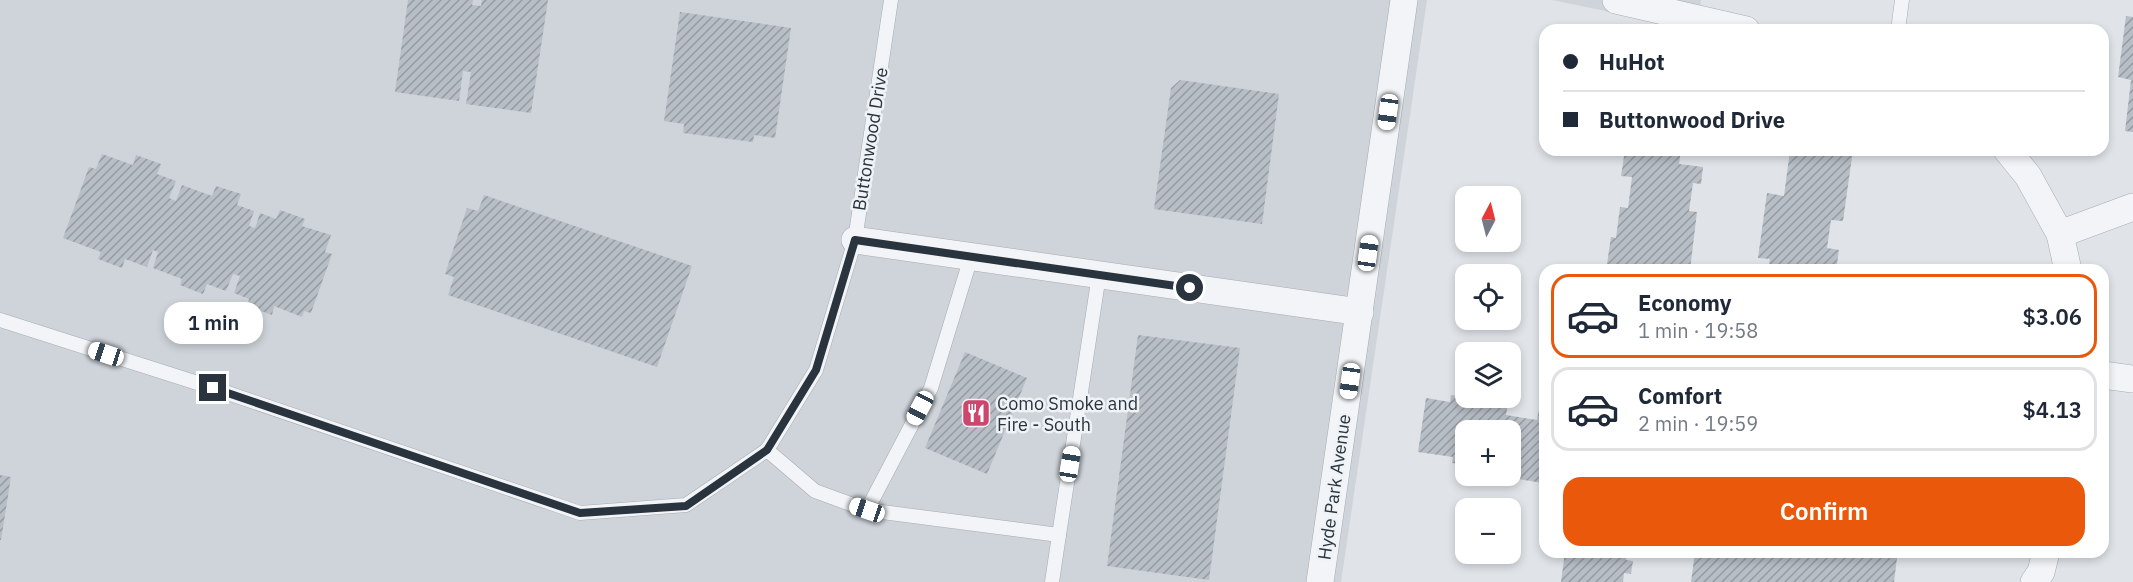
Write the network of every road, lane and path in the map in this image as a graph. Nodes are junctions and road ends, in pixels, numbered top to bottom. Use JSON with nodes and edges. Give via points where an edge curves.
{"nodes":[{"id":1,"x":891,"y":0,"type":"edge"},
{"id":2,"x":1404,"y":0,"type":"edge"},
{"id":3,"x":1616,"y":0,"type":"edge"},
{"id":4,"x":1902,"y":0,"type":"edge"},
{"id":5,"x":1720,"y":24,"type":"edge"},
{"id":6,"x":1899,"y":24,"type":"edge"},
{"id":7,"x":2012,"y":156,"type":"edge"},
{"id":8,"x":2133,"y":207,"type":"edge"},
{"id":9,"x":2060,"y":234,"type":"junction"},
{"id":10,"x":855,"y":240,"type":"junction"},
{"id":11,"x":972,"y":257,"type":"junction"},
{"id":12,"x":2066,"y":264,"type":"edge"},
{"id":13,"x":1100,"y":275,"type":"junction"},
{"id":14,"x":1360,"y":312,"type":"junction"},
{"id":15,"x":0,"y":320,"type":"edge"},
{"id":16,"x":2109,"y":376,"type":"edge"},
{"id":17,"x":2133,"y":380,"type":"edge"},
{"id":18,"x":767,"y":450,"type":"junction"},
{"id":19,"x":867,"y":510,"type":"junction"},
{"id":20,"x":1059,"y":535,"type":"junction"},
{"id":21,"x":2044,"y":558,"type":"edge"},
{"id":22,"x":1052,"y":582,"type":"edge"},
{"id":23,"x":1320,"y":582,"type":"edge"},
{"id":24,"x":2034,"y":582,"type":"edge"}],
"edges":[{"from":1,"to":10,"type":"lane","name":"Buttonwood Drive"},
{"from":2,"to":14,"type":"street","name":"Hyde Park Avenue"},
{"from":3,"to":5,"type":"street"},
{"from":4,"to":6,"type":"lane"},
{"from":7,"to":9,"type":"street","via":[[2028,176]]},
{"from":8,"to":9,"type":"street"},
{"from":9,"to":12,"type":"street"},
{"from":10,"to":11,"type":"street"},
{"from":10,"to":18,"type":"lane","name":"Buttonwood Drive","via":[[816,370]]},
{"from":11,"to":13,"type":"street"},
{"from":11,"to":19,"type":"lane","via":[[931,388]]},
{"from":13,"to":14,"type":"street"},
{"from":13,"to":20,"type":"lane"},
{"from":14,"to":23,"type":"street","name":"Hyde Park Avenue"},
{"from":15,"to":18,"type":"lane","name":"Buttonwood Drive","via":[[580,513],[686,506]]},
{"from":16,"to":17,"type":"street"},
{"from":18,"to":19,"type":"lane","via":[[815,491]]},
{"from":19,"to":20,"type":"lane"},
{"from":20,"to":22,"type":"lane"},
{"from":21,"to":24,"type":"street"}]}
